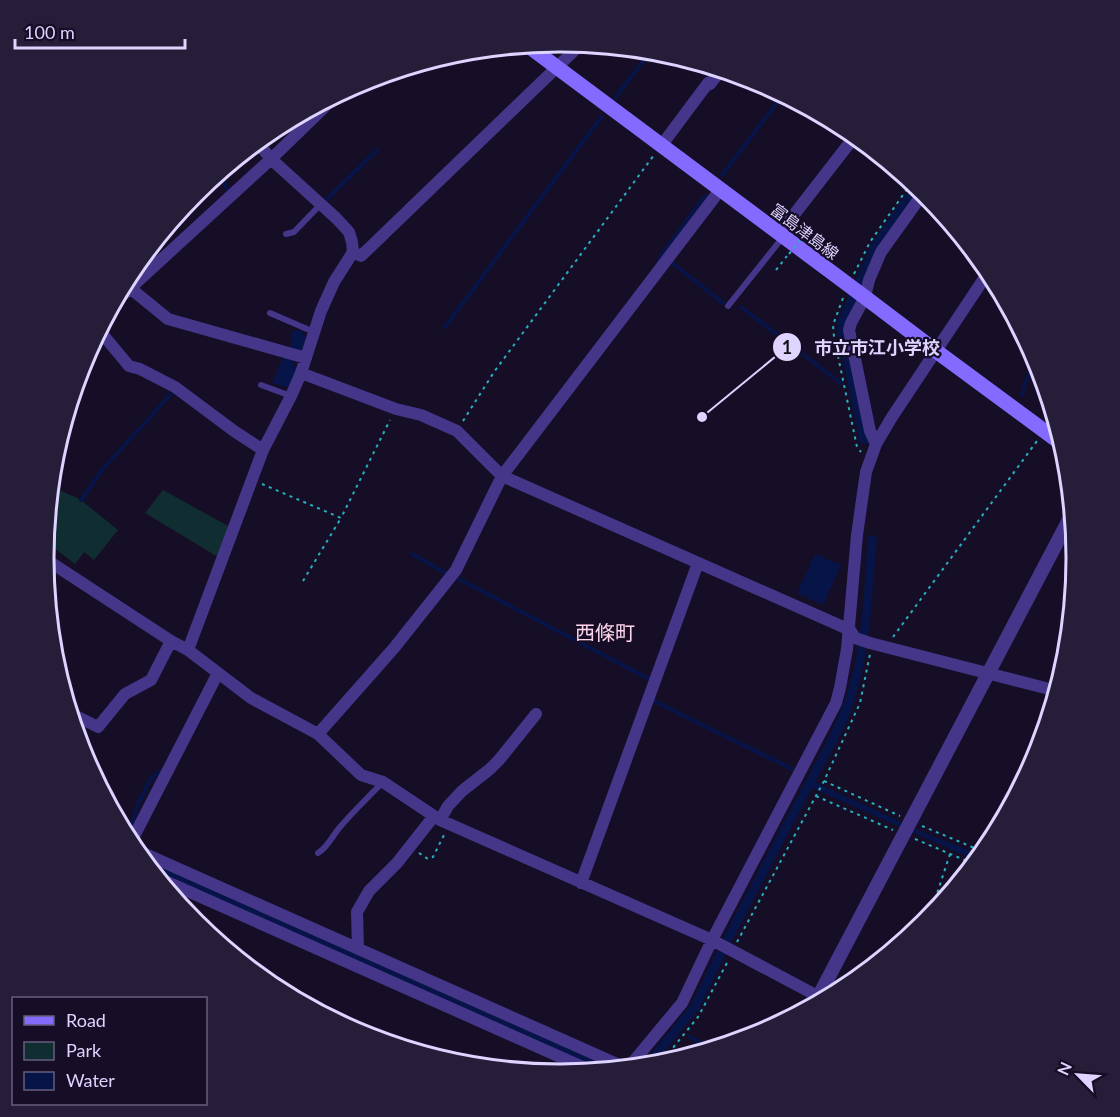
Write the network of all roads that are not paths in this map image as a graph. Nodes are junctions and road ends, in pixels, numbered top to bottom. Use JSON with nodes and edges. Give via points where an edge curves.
{"nodes":[{"id":1,"x":538,"y":53,"type":"edge"},
{"id":2,"x":572,"y":53,"type":"edge"},
{"id":3,"x":556,"y":68,"type":"junction"},
{"id":4,"x":716,"y":77,"type":"edge"},
{"id":5,"x":316,"y":115,"type":"edge"},
{"id":6,"x":849,"y":144,"type":"edge"},
{"id":7,"x":661,"y":146,"type":"junction"},
{"id":8,"x":263,"y":149,"type":"edge"},
{"id":9,"x":271,"y":159,"type":"junction"},
{"id":10,"x":720,"y":190,"type":"junction"},
{"id":11,"x":918,"y":201,"type":"edge"},
{"id":12,"x":321,"y":204,"type":"junction"},
{"id":13,"x":286,"y":234,"type":"dead end"},
{"id":14,"x":781,"y":235,"type":"junction"},
{"id":15,"x":353,"y":252,"type":"junction"},
{"id":16,"x":983,"y":280,"type":"edge"},
{"id":17,"x":137,"y":281,"type":"edge"},
{"id":18,"x":859,"y":293,"type":"junction"},
{"id":19,"x":126,"y":298,"type":"edge"},
{"id":20,"x":728,"y":306,"type":"dead end"},
{"id":21,"x":270,"y":313,"type":"dead end"},
{"id":22,"x":314,"y":332,"type":"junction"},
{"id":23,"x":105,"y":337,"type":"edge"},
{"id":24,"x":936,"y":351,"type":"junction"},
{"id":25,"x":306,"y":358,"type":"junction"},
{"id":26,"x":302,"y":373,"type":"junction"},
{"id":27,"x":261,"y":385,"type":"dead end"},
{"id":28,"x":291,"y":396,"type":"junction"},
{"id":29,"x":1051,"y":435,"type":"edge"},
{"id":30,"x":876,"y":444,"type":"junction"},
{"id":31,"x":263,"y":450,"type":"junction"},
{"id":32,"x":502,"y":476,"type":"junction"},
{"id":33,"x":1065,"y":527,"type":"edge"},
{"id":34,"x":698,"y":563,"type":"junction"},
{"id":35,"x":54,"y":567,"type":"edge"},
{"id":36,"x":853,"y":634,"type":"junction"},
{"id":37,"x":171,"y":641,"type":"junction"},
{"id":38,"x":188,"y":650,"type":"junction"},
{"id":39,"x":218,"y":673,"type":"junction"},
{"id":40,"x":989,"y":674,"type":"junction"},
{"id":41,"x":1049,"y":689,"type":"edge"},
{"id":42,"x":536,"y":714,"type":"dead end"},
{"id":43,"x":80,"y":718,"type":"edge"},
{"id":44,"x":318,"y":734,"type":"junction"},
{"id":45,"x":383,"y":782,"type":"junction"},
{"id":46,"x":441,"y":820,"type":"junction"},
{"id":47,"x":135,"y":834,"type":"edge"},
{"id":48,"x":318,"y":853,"type":"dead end"},
{"id":49,"x":151,"y":857,"type":"edge"},
{"id":50,"x":581,"y":883,"type":"junction"},
{"id":51,"x":174,"y":885,"type":"edge"},
{"id":52,"x":715,"y":942,"type":"junction"},
{"id":53,"x":358,"y":949,"type":"junction"},
{"id":54,"x":824,"y":990,"type":"edge"},
{"id":55,"x":813,"y":997,"type":"edge"},
{"id":56,"x":635,"y":1059,"type":"edge"},
{"id":57,"x":612,"y":1061,"type":"edge"},
{"id":58,"x":575,"y":1064,"type":"edge"}],
"edges":[{"from":1,"to":3,"type":"main road","name":"富島津島線"},
{"from":2,"to":3,"type":"street"},
{"from":3,"to":7,"type":"main road","name":"富島津島線"},
{"from":3,"to":15,"type":"street","via":[[361,256]]},
{"from":4,"to":7,"type":"street"},
{"from":5,"to":9,"type":"street"},
{"from":6,"to":14,"type":"street"},
{"from":7,"to":10,"type":"main road","name":"富島津島線"},
{"from":8,"to":9,"type":"street"},
{"from":9,"to":12,"type":"street"},
{"from":9,"to":17,"type":"street"},
{"from":10,"to":14,"type":"main road","name":"富島津島線"},
{"from":10,"to":32,"type":"street"},
{"from":11,"to":18,"type":"street","via":[[881,252]]},
{"from":12,"to":13,"type":"lane","via":[[294,232]]},
{"from":12,"to":15,"type":"street","via":[[349,232]]},
{"from":14,"to":18,"type":"main road","name":"富島津島線"},
{"from":14,"to":20,"type":"lane"},
{"from":15,"to":22,"type":"street","via":[[334,282]]},
{"from":16,"to":24,"type":"street"},
{"from":18,"to":24,"type":"main road","name":"富島津島線"},
{"from":18,"to":30,"type":"street","via":[[849,330]]},
{"from":19,"to":25,"type":"street","via":[[168,319]]},
{"from":21,"to":22,"type":"lane"},
{"from":22,"to":25,"type":"street"},
{"from":23,"to":31,"type":"street","via":[[129,366],[175,387]]},
{"from":24,"to":29,"type":"main road","name":"富島津島線"},
{"from":24,"to":30,"type":"street"},
{"from":25,"to":26,"type":"street"},
{"from":26,"to":28,"type":"street"},
{"from":26,"to":32,"type":"street","via":[[457,431]]},
{"from":27,"to":28,"type":"lane"},
{"from":28,"to":31,"type":"street"},
{"from":30,"to":36,"type":"street","via":[[861,500]]},
{"from":31,"to":38,"type":"street"},
{"from":32,"to":34,"type":"street"},
{"from":32,"to":44,"type":"street","via":[[456,570]]},
{"from":33,"to":40,"type":"street"},
{"from":34,"to":36,"type":"street"},
{"from":34,"to":50,"type":"street"},
{"from":35,"to":37,"type":"street"},
{"from":36,"to":40,"type":"street","via":[[871,643]]},
{"from":36,"to":52,"type":"street","via":[[836,703]]},
{"from":37,"to":38,"type":"street"},
{"from":37,"to":43,"type":"street","via":[[151,680],[125,694],[98,727]]},
{"from":38,"to":39,"type":"street"},
{"from":39,"to":44,"type":"street","via":[[251,698]]},
{"from":39,"to":47,"type":"street"},
{"from":40,"to":41,"type":"street"},
{"from":40,"to":54,"type":"street"},
{"from":42,"to":46,"type":"street","via":[[499,760],[448,806]]},
{"from":44,"to":45,"type":"street","via":[[361,775]]},
{"from":45,"to":46,"type":"street"},
{"from":45,"to":48,"type":"lane"},
{"from":46,"to":50,"type":"street"},
{"from":46,"to":53,"type":"street","via":[[410,846],[369,891],[357,912]]},
{"from":49,"to":53,"type":"street"},
{"from":50,"to":52,"type":"street"},
{"from":51,"to":58,"type":"street"},
{"from":52,"to":55,"type":"street"},
{"from":52,"to":56,"type":"street","via":[[682,1003]]},
{"from":53,"to":57,"type":"street"}]}
